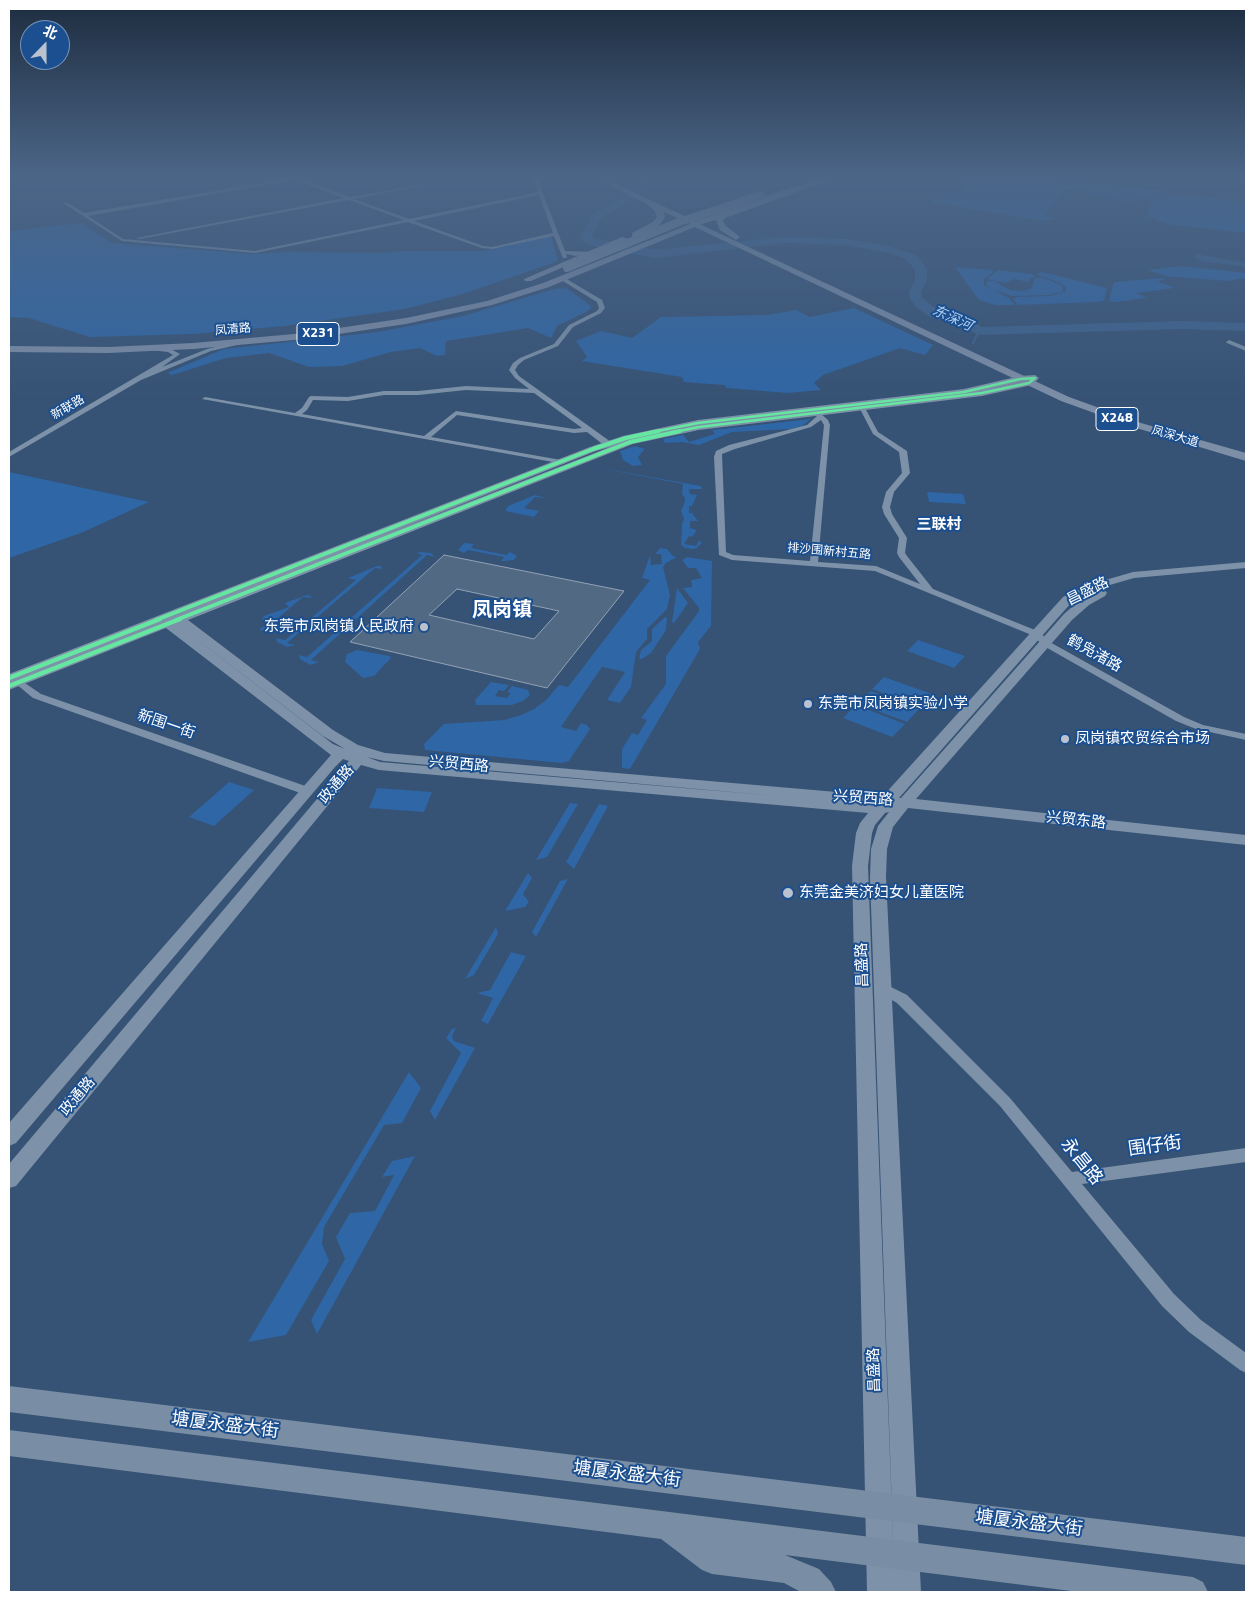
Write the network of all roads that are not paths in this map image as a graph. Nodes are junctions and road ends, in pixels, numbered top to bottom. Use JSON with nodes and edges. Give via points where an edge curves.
{"nodes":[{"id":1,"x":563,"y":252,"type":"edge"},
{"id":2,"x":568,"y":253,"type":"edge"},
{"id":3,"x":587,"y":253,"type":"edge"},
{"id":4,"x":592,"y":253,"type":"edge"},
{"id":5,"x":607,"y":253,"type":"edge"},
{"id":6,"x":626,"y":253,"type":"edge"},
{"id":7,"x":757,"y":253,"type":"edge"},
{"id":8,"x":768,"y":253,"type":"edge"},
{"id":9,"x":569,"y":267,"type":"junction"},
{"id":10,"x":562,"y":280,"type":"junction"},
{"id":11,"x":517,"y":282,"type":"dead end"},
{"id":12,"x":470,"y":297,"type":"dead end"},
{"id":13,"x":865,"y":302,"type":"junction"},
{"id":14,"x":447,"y":306,"type":"junction"},
{"id":15,"x":457,"y":309,"type":"junction"},
{"id":16,"x":249,"y":342,"type":"junction"},
{"id":17,"x":1229,"y":342,"type":"dead end"},
{"id":18,"x":9,"y":343,"type":"edge"},
{"id":19,"x":9,"y":349,"type":"edge"},
{"id":20,"x":151,"y":349,"type":"junction"},
{"id":21,"x":1246,"y":349,"type":"edge"},
{"id":22,"x":138,"y":379,"type":"junction"},
{"id":23,"x":1028,"y":380,"type":"junction"},
{"id":24,"x":536,"y":391,"type":"junction"},
{"id":25,"x":205,"y":399,"type":"dead end"},
{"id":26,"x":863,"y":409,"type":"junction"},
{"id":27,"x":296,"y":415,"type":"junction"},
{"id":28,"x":820,"y":415,"type":"junction"},
{"id":29,"x":589,"y":430,"type":"junction"},
{"id":30,"x":425,"y":438,"type":"junction"},
{"id":31,"x":608,"y":444,"type":"junction"},
{"id":32,"x":1246,"y":450,"type":"edge"},
{"id":33,"x":9,"y":455,"type":"edge"},
{"id":34,"x":1246,"y":457,"type":"edge"},
{"id":35,"x":561,"y":462,"type":"junction"},
{"id":36,"x":814,"y":564,"type":"junction"},
{"id":37,"x":1246,"y":565,"type":"edge"},
{"id":38,"x":902,"y":567,"type":"junction"},
{"id":39,"x":876,"y":568,"type":"junction"},
{"id":40,"x":1246,"y":572,"type":"edge"},
{"id":41,"x":930,"y":590,"type":"junction"},
{"id":42,"x":171,"y":619,"type":"junction"},
{"id":43,"x":1041,"y":638,"type":"junction"},
{"id":44,"x":12,"y":682,"type":"edge"},
{"id":45,"x":1246,"y":737,"type":"edge"},
{"id":46,"x":340,"y":754,"type":"junction"},
{"id":47,"x":360,"y":756,"type":"junction"},
{"id":48,"x":307,"y":791,"type":"junction"},
{"id":49,"x":905,"y":802,"type":"junction"},
{"id":50,"x":884,"y":805,"type":"junction"},
{"id":51,"x":1246,"y":840,"type":"edge"},
{"id":52,"x":883,"y":988,"type":"junction"},
{"id":53,"x":9,"y":1137,"type":"edge"},
{"id":54,"x":1246,"y":1155,"type":"edge"},
{"id":55,"x":9,"y":1179,"type":"edge"},
{"id":56,"x":1069,"y":1180,"type":"junction"},
{"id":57,"x":1246,"y":1364,"type":"edge"},
{"id":58,"x":9,"y":1399,"type":"edge"},
{"id":59,"x":9,"y":1442,"type":"edge"},
{"id":60,"x":892,"y":1508,"type":"junction"},
{"id":61,"x":665,"y":1524,"type":"junction"},
{"id":62,"x":1246,"y":1551,"type":"edge"},
{"id":63,"x":894,"y":1553,"type":"junction"},
{"id":64,"x":821,"y":1592,"type":"edge"},
{"id":65,"x":881,"y":1592,"type":"edge"},
{"id":66,"x":908,"y":1592,"type":"edge"},
{"id":67,"x":1193,"y":1592,"type":"edge"}],
"edges":[{"from":1,"to":9,"type":"street"},
{"from":2,"to":3,"type":"street"},
{"from":4,"to":9,"type":"main road","name":"凤清路","number":"X231"},
{"from":5,"to":9,"type":"main road","name":"凤清路","number":"X231","bridge":true},
{"from":6,"to":10,"type":"main road","name":"凤清路","number":"X231"},
{"from":7,"to":13,"type":"main road","number":"X248"},
{"from":8,"to":13,"type":"main road","number":"X248"},
{"from":9,"to":11,"type":"main road","name":"凤清路","number":"X231"},
{"from":9,"to":14,"type":"main road","name":"凤清路","number":"X231","via":[[526,284]]},
{"from":9,"to":15,"type":"main road","name":"凤清路","number":"X231","via":[[536,284]]},
{"from":10,"to":15,"type":"main road","name":"凤清路","number":"X231","via":[[489,303]]},
{"from":10,"to":24,"type":"street","via":[[600,301],[603,306],[599,312],[571,326],[556,344],[515,364],[514,373]]},
{"from":12,"to":14,"type":"main road","name":"凤清路","number":"X231"},
{"from":13,"to":23,"type":"main road","name":"凤深大道","number":"X248"},
{"from":14,"to":18,"type":"main road","name":"凤清路","number":"X231","via":[[374,321],[247,337],[112,345]]},
{"from":15,"to":16,"type":"main road","name":"凤清路","number":"X231","via":[[382,325]]},
{"from":16,"to":20,"type":"main road","name":"凤清路","number":"X231"},
{"from":16,"to":22,"type":"street","name":"新联路","via":[[209,350]]},
{"from":17,"to":21,"type":"street"},
{"from":19,"to":20,"type":"main road","name":"凤清路","number":"X231"},
{"from":20,"to":22,"type":"street","name":"新联路","via":[[169,350],[176,355]]},
{"from":22,"to":33,"type":"street","name":"新联路"},
{"from":23,"to":26,"type":"street","via":[[982,393]]},
{"from":23,"to":31,"type":"street","via":[[964,392],[680,426]]},
{"from":23,"to":32,"type":"main road","name":"凤深大道","number":"X248","via":[[1128,416]]},
{"from":23,"to":34,"type":"main road","name":"凤深大道","number":"X248","via":[[1124,421]]},
{"from":24,"to":27,"type":"street","via":[[466,388],[384,393],[348,399],[311,398],[305,409]]},
{"from":24,"to":29,"type":"street"},
{"from":25,"to":27,"type":"street"},
{"from":26,"to":28,"type":"street"},
{"from":26,"to":38,"type":"street","via":[[875,433],[904,454],[905,476],[890,492],[886,507],[903,538]]},
{"from":27,"to":30,"type":"street"},
{"from":28,"to":36,"type":"street","via":[[827,426]]},
{"from":28,"to":36,"type":"street","name":"排沙围新村五路","via":[[808,426],[732,447],[719,453],[718,459],[722,553],[732,557]]},
{"from":28,"to":42,"type":"street","via":[[699,427],[630,442]]},
{"from":29,"to":30,"type":"street","via":[[574,431],[456,413]]},
{"from":29,"to":31,"type":"street"},
{"from":30,"to":35,"type":"street"},
{"from":31,"to":35,"type":"street"},
{"from":35,"to":42,"type":"street"},
{"from":36,"to":39,"type":"street","name":"排沙围新村五路"},
{"from":37,"to":43,"type":"street","name":"昌盛路","via":[[1145,573],[1102,583],[1067,600]]},
{"from":38,"to":39,"type":"street"},
{"from":38,"to":41,"type":"street"},
{"from":39,"to":41,"type":"street","name":"排沙围新村五路"},
{"from":40,"to":43,"type":"street","name":"昌盛路","via":[[1150,580],[1112,589],[1094,596]]},
{"from":41,"to":43,"type":"street","name":"鹤凫渚路"},
{"from":42,"to":44,"type":"street"},
{"from":42,"to":46,"type":"street","via":[[317,739]]},
{"from":42,"to":47,"type":"street","name":"兴贸西路"},
{"from":43,"to":45,"type":"street","name":"鹤凫渚路","via":[[1180,719]]},
{"from":43,"to":49,"type":"street","name":"昌盛路"},
{"from":43,"to":50,"type":"street","name":"昌盛路"},
{"from":44,"to":48,"type":"street","name":"新围一街","via":[[37,696]]},
{"from":46,"to":47,"type":"street","name":"政通路"},
{"from":46,"to":48,"type":"street","name":"政通路"},
{"from":47,"to":50,"type":"street","name":"兴贸西路","via":[[402,769]]},
{"from":47,"to":55,"type":"street","name":"政通路"},
{"from":48,"to":53,"type":"street","name":"政通路"},
{"from":49,"to":50,"type":"street","name":"兴贸西路"},
{"from":49,"to":51,"type":"street","name":"兴贸东路"},
{"from":49,"to":52,"type":"street","name":"昌盛路","via":[[886,826],[877,862]]},
{"from":50,"to":60,"type":"street","name":"昌盛路","via":[[868,823],[864,833],[860,866]]},
{"from":52,"to":56,"type":"street","name":"永昌路","via":[[902,999],[1005,1102]]},
{"from":52,"to":60,"type":"street","name":"昌盛路"},
{"from":54,"to":56,"type":"street","name":"围仔街"},
{"from":56,"to":57,"type":"street","name":"永昌路","via":[[1168,1300],[1195,1326]]},
{"from":58,"to":60,"type":"main road","name":"塘厦永盛大街"},
{"from":59,"to":61,"type":"main road"},
{"from":60,"to":62,"type":"main road","name":"塘厦永盛大街"},
{"from":60,"to":63,"type":"street","name":"昌盛路"},
{"from":60,"to":63,"type":"street","name":"昌盛路"},
{"from":61,"to":63,"type":"main road"},
{"from":61,"to":64,"type":"main road","via":[[712,1560],[784,1569],[809,1579]]},
{"from":63,"to":65,"type":"street","name":"昌盛路"},
{"from":63,"to":66,"type":"street","name":"昌盛路"},
{"from":63,"to":67,"type":"main road"}]}
